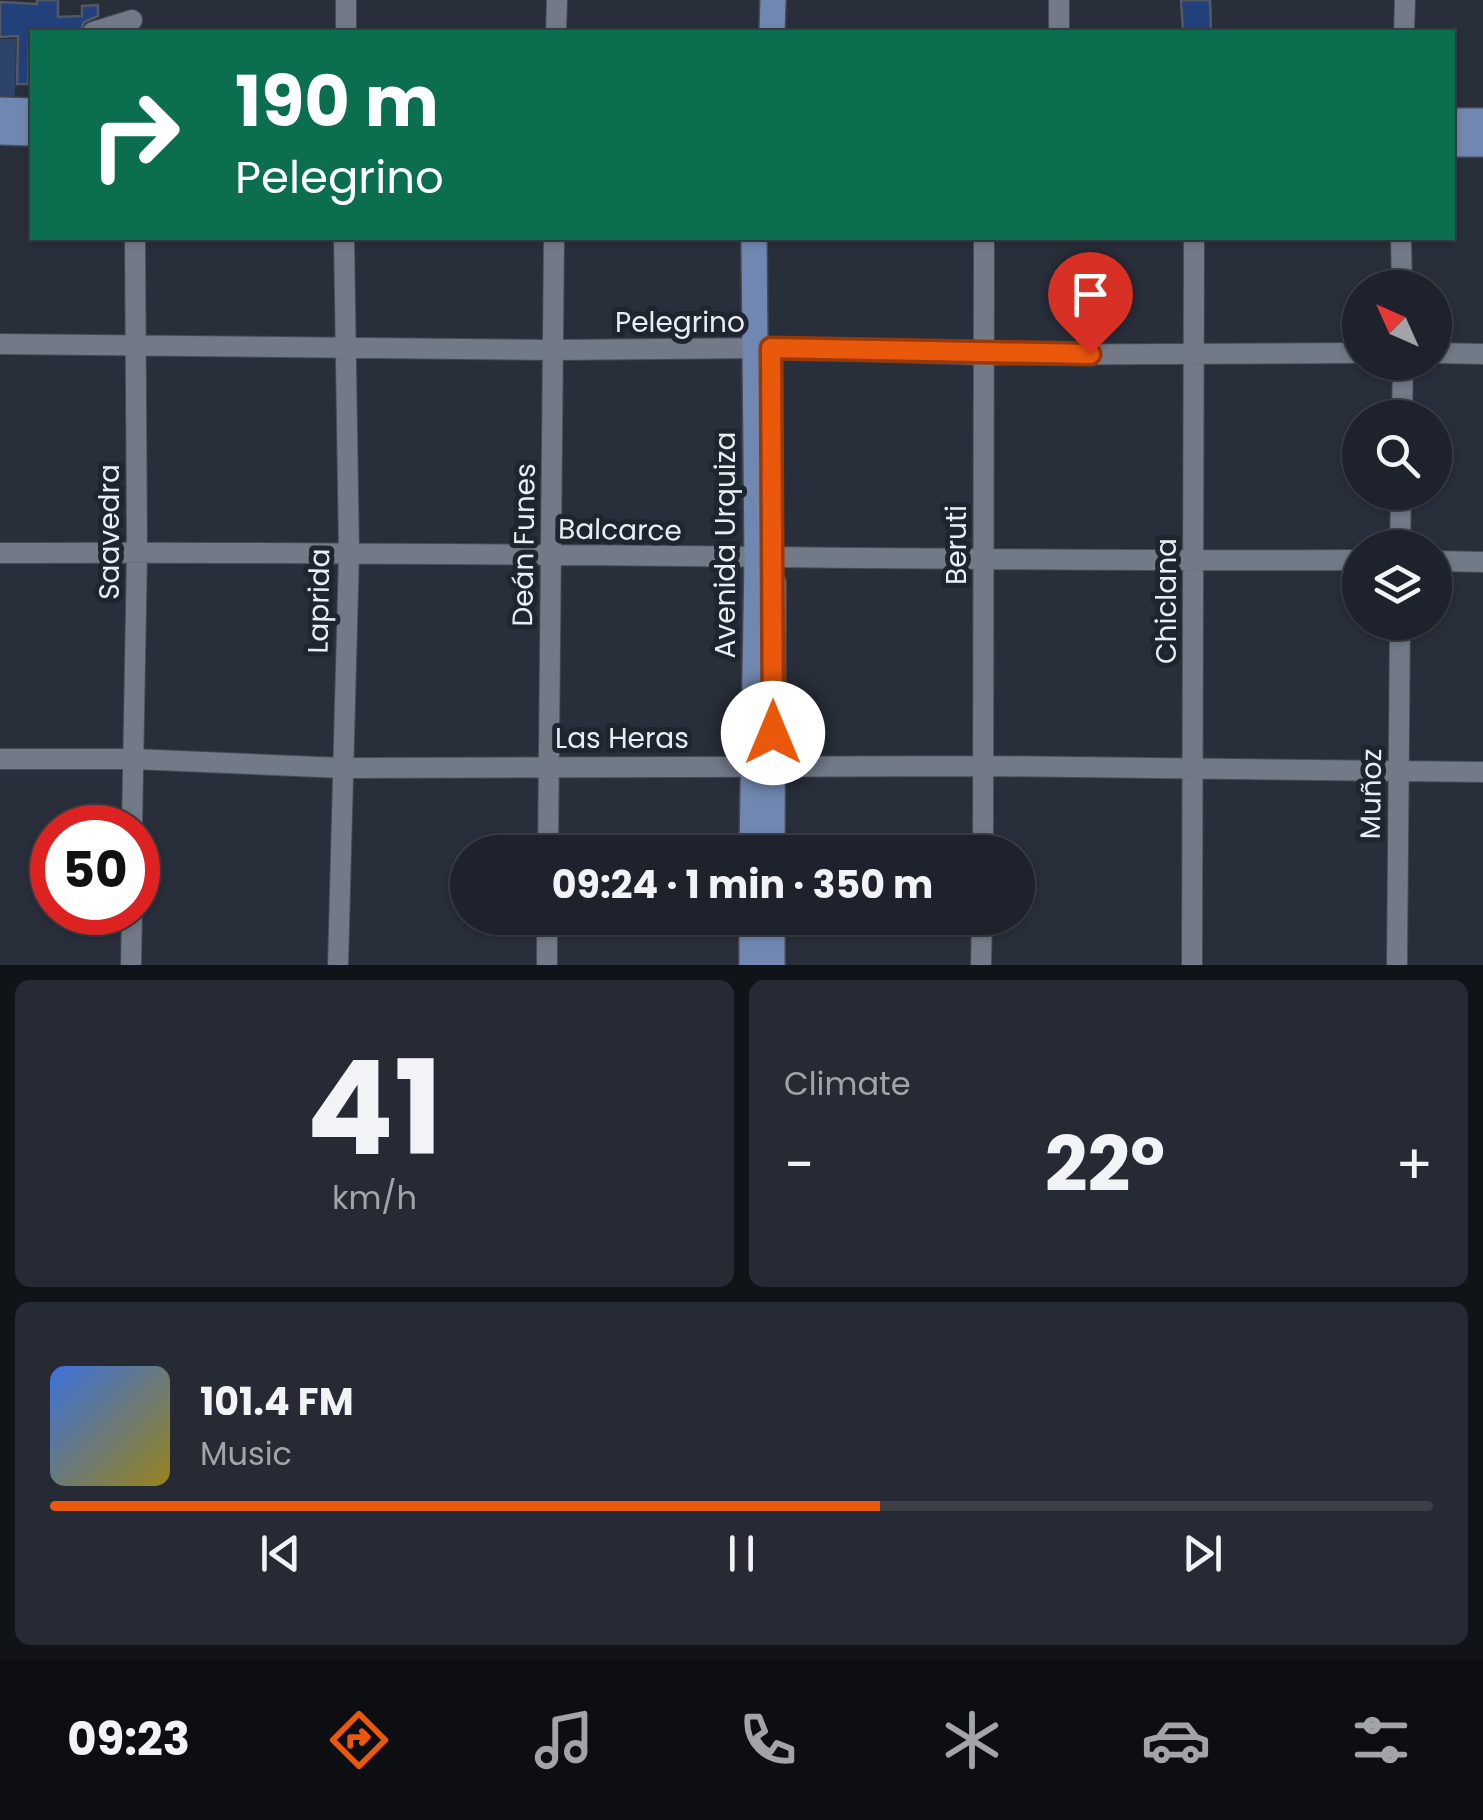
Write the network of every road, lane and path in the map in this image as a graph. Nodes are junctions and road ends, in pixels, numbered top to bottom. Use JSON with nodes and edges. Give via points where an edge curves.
{"nodes":[{"id":1,"x":346,"y":0,"type":"edge"},
{"id":2,"x":556,"y":0,"type":"edge"},
{"id":3,"x":758,"y":0,"type":"edge"},
{"id":4,"x":773,"y":0,"type":"edge"},
{"id":5,"x":1059,"y":0,"type":"edge"},
{"id":6,"x":1404,"y":0,"type":"edge"},
{"id":7,"x":132,"y":18,"type":"edge"},
{"id":8,"x":99,"y":30,"type":"edge"},
{"id":9,"x":346,"y":30,"type":"edge"},
{"id":10,"x":556,"y":30,"type":"edge"},
{"id":11,"x":757,"y":30,"type":"edge"},
{"id":12,"x":772,"y":30,"type":"edge"},
{"id":13,"x":1059,"y":30,"type":"edge"},
{"id":14,"x":1404,"y":30,"type":"edge"},
{"id":15,"x":0,"y":110,"type":"edge"},
{"id":16,"x":30,"y":111,"type":"edge"},
{"id":17,"x":1455,"y":120,"type":"edge"},
{"id":18,"x":1483,"y":121,"type":"edge"},
{"id":19,"x":0,"y":132,"type":"edge"},
{"id":20,"x":30,"y":132,"type":"edge"},
{"id":21,"x":1455,"y":144,"type":"edge"},
{"id":22,"x":1483,"y":144,"type":"edge"},
{"id":23,"x":134,"y":240,"type":"edge"},
{"id":24,"x":344,"y":240,"type":"edge"},
{"id":25,"x":554,"y":240,"type":"edge"},
{"id":26,"x":754,"y":240,"type":"edge"},
{"id":27,"x":769,"y":240,"type":"edge"},
{"id":28,"x":984,"y":240,"type":"edge"},
{"id":29,"x":1194,"y":240,"type":"edge"},
{"id":30,"x":1401,"y":240,"type":"edge"},
{"id":31,"x":1402,"y":270,"type":"edge"},
{"id":32,"x":0,"y":344,"type":"edge"},
{"id":33,"x":137,"y":346,"type":"junction"},
{"id":34,"x":345,"y":348,"type":"junction"},
{"id":35,"x":763,"y":349,"type":"junction"},
{"id":36,"x":553,"y":350,"type":"junction"},
{"id":37,"x":1342,"y":353,"type":"edge"},
{"id":38,"x":1452,"y":353,"type":"edge"},
{"id":39,"x":1194,"y":354,"type":"junction"},
{"id":40,"x":1483,"y":354,"type":"edge"},
{"id":41,"x":986,"y":355,"type":"junction"},
{"id":42,"x":137,"y":552,"type":"junction"},
{"id":43,"x":348,"y":552,"type":"junction"},
{"id":44,"x":0,"y":553,"type":"edge"},
{"id":45,"x":552,"y":557,"type":"junction"},
{"id":46,"x":765,"y":560,"type":"junction"},
{"id":47,"x":1342,"y":560,"type":"edge"},
{"id":48,"x":1194,"y":561,"type":"junction"},
{"id":49,"x":1452,"y":561,"type":"edge"},
{"id":50,"x":983,"y":562,"type":"junction"},
{"id":51,"x":1483,"y":562,"type":"edge"},
{"id":52,"x":1400,"y":640,"type":"edge"},
{"id":53,"x":0,"y":759,"type":"edge"},
{"id":54,"x":133,"y":760,"type":"junction"},
{"id":55,"x":549,"y":765,"type":"junction"},
{"id":56,"x":985,"y":766,"type":"junction"},
{"id":57,"x":763,"y":767,"type":"junction"},
{"id":58,"x":343,"y":768,"type":"junction"},
{"id":59,"x":1192,"y":768,"type":"junction"},
{"id":60,"x":1399,"y":771,"type":"junction"},
{"id":61,"x":1483,"y":772,"type":"edge"},
{"id":62,"x":132,"y":805,"type":"edge"},
{"id":63,"x":548,"y":835,"type":"edge"},
{"id":64,"x":754,"y":835,"type":"edge"},
{"id":65,"x":770,"y":835,"type":"edge"},
{"id":66,"x":983,"y":835,"type":"edge"},
{"id":67,"x":132,"y":935,"type":"edge"},
{"id":68,"x":547,"y":935,"type":"edge"},
{"id":69,"x":752,"y":935,"type":"edge"},
{"id":70,"x":772,"y":935,"type":"edge"},
{"id":71,"x":982,"y":935,"type":"edge"},
{"id":72,"x":131,"y":965,"type":"edge"},
{"id":73,"x":338,"y":965,"type":"edge"},
{"id":74,"x":546,"y":965,"type":"edge"},
{"id":75,"x":752,"y":965,"type":"edge"},
{"id":76,"x":772,"y":965,"type":"edge"},
{"id":77,"x":981,"y":965,"type":"edge"},
{"id":78,"x":1192,"y":965,"type":"edge"},
{"id":79,"x":1397,"y":965,"type":"edge"}],
"edges":[{"from":1,"to":9,"type":"street"},
{"from":2,"to":10,"type":"street"},
{"from":3,"to":11,"type":"main road"},
{"from":4,"to":12,"type":"main road"},
{"from":5,"to":13,"type":"street"},
{"from":6,"to":14,"type":"street"},
{"from":7,"to":8,"type":"street"},
{"from":15,"to":16,"type":"main road"},
{"from":17,"to":18,"type":"main road"},
{"from":19,"to":20,"type":"main road"},
{"from":21,"to":22,"type":"main road"},
{"from":23,"to":33,"type":"street","name":"Saavedra"},
{"from":24,"to":34,"type":"street","name":"Laprida"},
{"from":25,"to":36,"type":"street","name":"Deán Funes"},
{"from":26,"to":35,"type":"main road","name":"Avenida Urquiza"},
{"from":27,"to":35,"type":"main road"},
{"from":28,"to":41,"type":"street","name":"Beruti"},
{"from":29,"to":39,"type":"street","name":"Chiclana"},
{"from":30,"to":31,"type":"street"},
{"from":32,"to":33,"type":"street","name":"Pelegrino"},
{"from":33,"to":34,"type":"street","name":"Pelegrino"},
{"from":33,"to":42,"type":"street","name":"Saavedra"},
{"from":34,"to":36,"type":"street","name":"Pelegrino"},
{"from":34,"to":43,"type":"street","name":"Laprida"},
{"from":35,"to":36,"type":"street","name":"Pelegrino"},
{"from":35,"to":41,"type":"street","name":"Pelegrino"},
{"from":35,"to":46,"type":"main road","name":"Avenida Urquiza"},
{"from":36,"to":45,"type":"street","name":"Deán Funes"},
{"from":37,"to":39,"type":"street","name":"Pelegrino"},
{"from":38,"to":40,"type":"street"},
{"from":39,"to":41,"type":"street","name":"Pelegrino"},
{"from":39,"to":48,"type":"street","name":"Chiclana"},
{"from":41,"to":50,"type":"street","name":"Beruti"},
{"from":42,"to":43,"type":"street","name":"Balcarce"},
{"from":42,"to":44,"type":"street","name":"Balcarce"},
{"from":42,"to":54,"type":"street","name":"Saavedra"},
{"from":43,"to":45,"type":"street","name":"Balcarce"},
{"from":43,"to":58,"type":"street","name":"Laprida"},
{"from":45,"to":46,"type":"street","name":"Balcarce"},
{"from":45,"to":55,"type":"street","name":"Deán Funes"},
{"from":46,"to":50,"type":"street","name":"Balcarce"},
{"from":46,"to":57,"type":"main road","name":"Avenida Urquiza"},
{"from":47,"to":48,"type":"street","name":"Balcarce"},
{"from":48,"to":50,"type":"street","name":"Balcarce"},
{"from":48,"to":59,"type":"street","name":"Chiclana"},
{"from":49,"to":51,"type":"street"},
{"from":50,"to":56,"type":"street","name":"Beruti"},
{"from":52,"to":60,"type":"street","name":"Muñoz"},
{"from":53,"to":54,"type":"street","name":"Las Heras"},
{"from":54,"to":58,"type":"street","name":"Las Heras"},
{"from":54,"to":62,"type":"street","name":"Saavedra"},
{"from":55,"to":57,"type":"street","name":"Las Heras"},
{"from":55,"to":58,"type":"street","name":"Las Heras"},
{"from":55,"to":63,"type":"street","name":"Deán Funes"},
{"from":56,"to":57,"type":"street","name":"Las Heras"},
{"from":56,"to":59,"type":"street","name":"Las Heras"},
{"from":56,"to":66,"type":"street","name":"Beruti"},
{"from":57,"to":64,"type":"main road","name":"Avenida Urquiza"},
{"from":57,"to":65,"type":"main road"},
{"from":58,"to":73,"type":"street","name":"Laprida"},
{"from":59,"to":60,"type":"street","name":"Las Heras"},
{"from":59,"to":78,"type":"street","name":"Chiclana"},
{"from":60,"to":61,"type":"street","name":"Las Heras"},
{"from":60,"to":79,"type":"street","name":"Muñoz"},
{"from":67,"to":72,"type":"street"},
{"from":68,"to":74,"type":"street"},
{"from":69,"to":75,"type":"main road"},
{"from":70,"to":76,"type":"main road"},
{"from":71,"to":77,"type":"street"}]}
